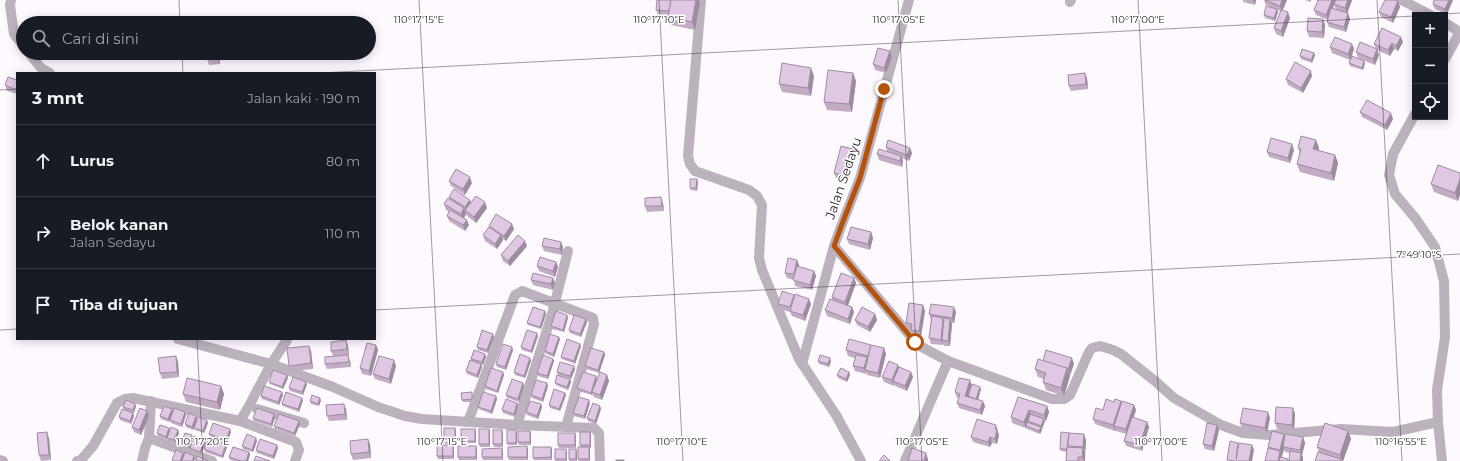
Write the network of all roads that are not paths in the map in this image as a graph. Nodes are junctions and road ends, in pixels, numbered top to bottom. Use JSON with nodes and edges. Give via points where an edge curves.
{"nodes":[{"id":1,"x":11,"y":0,"type":"edge"},
{"id":2,"x":701,"y":0,"type":"edge"},
{"id":3,"x":909,"y":0,"type":"edge"},
{"id":4,"x":1402,"y":0,"type":"edge"},
{"id":5,"x":1424,"y":12,"type":"edge"},
{"id":6,"x":1448,"y":25,"type":"edge"},
{"id":7,"x":1460,"y":32,"type":"edge"},
{"id":8,"x":16,"y":36,"type":"edge"},
{"id":9,"x":1448,"y":54,"type":"edge"},
{"id":10,"x":35,"y":60,"type":"edge"},
{"id":11,"x":48,"y":72,"type":"edge"},
{"id":12,"x":1412,"y":119,"type":"edge"},
{"id":13,"x":834,"y":246,"type":"junction"},
{"id":14,"x":568,"y":251,"type":"dead end"},
{"id":15,"x":554,"y":303,"type":"junction"},
{"id":16,"x":182,"y":340,"type":"edge"},
{"id":17,"x":287,"y":340,"type":"edge"},
{"id":18,"x":948,"y":361,"type":"junction"},
{"id":19,"x":271,"y":364,"type":"junction"},
{"id":20,"x":802,"y":364,"type":"junction"},
{"id":21,"x":151,"y":401,"type":"junction"},
{"id":22,"x":249,"y":406,"type":"junction"},
{"id":23,"x":240,"y":421,"type":"junction"},
{"id":24,"x":468,"y":422,"type":"junction"},
{"id":25,"x":1438,"y":422,"type":"junction"},
{"id":26,"x":304,"y":423,"type":"dead end"},
{"id":27,"x":517,"y":425,"type":"junction"},
{"id":28,"x":566,"y":427,"type":"junction"},
{"id":29,"x":149,"y":438,"type":"junction"},
{"id":30,"x":80,"y":461,"type":"edge"},
{"id":31,"x":142,"y":461,"type":"edge"},
{"id":32,"x":212,"y":461,"type":"edge"},
{"id":33,"x":295,"y":461,"type":"edge"},
{"id":34,"x":600,"y":461,"type":"edge"},
{"id":35,"x":861,"y":461,"type":"edge"},
{"id":36,"x":905,"y":461,"type":"edge"},
{"id":37,"x":1442,"y":461,"type":"edge"}],
"edges":[{"from":1,"to":8,"type":"street"},
{"from":2,"to":20,"type":"street","via":[[688,156],[690,164],[695,170],[748,190],[760,201],[760,264]]},
{"from":3,"to":13,"type":"street","name":"Jalan Sedayu","via":[[860,178]]},
{"from":4,"to":5,"type":"street"},
{"from":6,"to":7,"type":"street"},
{"from":7,"to":9,"type":"street"},
{"from":10,"to":11,"type":"street"},
{"from":12,"to":25,"type":"street","via":[[1393,154],[1389,175],[1396,194],[1435,247],[1444,281],[1444,337],[1437,390]]},
{"from":13,"to":18,"type":"street","via":[[918,345]]},
{"from":13,"to":20,"type":"street","name":"Jalan Sedayu"},
{"from":14,"to":15,"type":"street"},
{"from":15,"to":24,"type":"street","via":[[522,291],[515,295]]},
{"from":15,"to":27,"type":"street"},
{"from":15,"to":28,"type":"street","via":[[588,315],[593,318],[594,324]]},
{"from":16,"to":19,"type":"street"},
{"from":17,"to":19,"type":"street"},
{"from":18,"to":25,"type":"street","via":[[1060,400],[1070,395],[1092,348],[1105,347],[1121,354],[1174,398],[1200,414],[1221,425],[1256,435],[1341,429],[1393,432]]},
{"from":18,"to":36,"type":"street"},
{"from":19,"to":22,"type":"street"},
{"from":19,"to":24,"type":"street","via":[[405,416]]},
{"from":20,"to":35,"type":"street","via":[[836,415]]},
{"from":21,"to":23,"type":"street"},
{"from":21,"to":29,"type":"street"},
{"from":21,"to":30,"type":"street","via":[[133,398],[117,403],[92,446]]},
{"from":22,"to":23,"type":"street"},
{"from":22,"to":26,"type":"street"},
{"from":23,"to":33,"type":"street","via":[[296,442],[298,450]]},
{"from":24,"to":27,"type":"street"},
{"from":25,"to":37,"type":"street"},
{"from":27,"to":28,"type":"street"},
{"from":28,"to":34,"type":"street","via":[[597,430]]},
{"from":29,"to":31,"type":"street"},
{"from":29,"to":32,"type":"street"}]}
